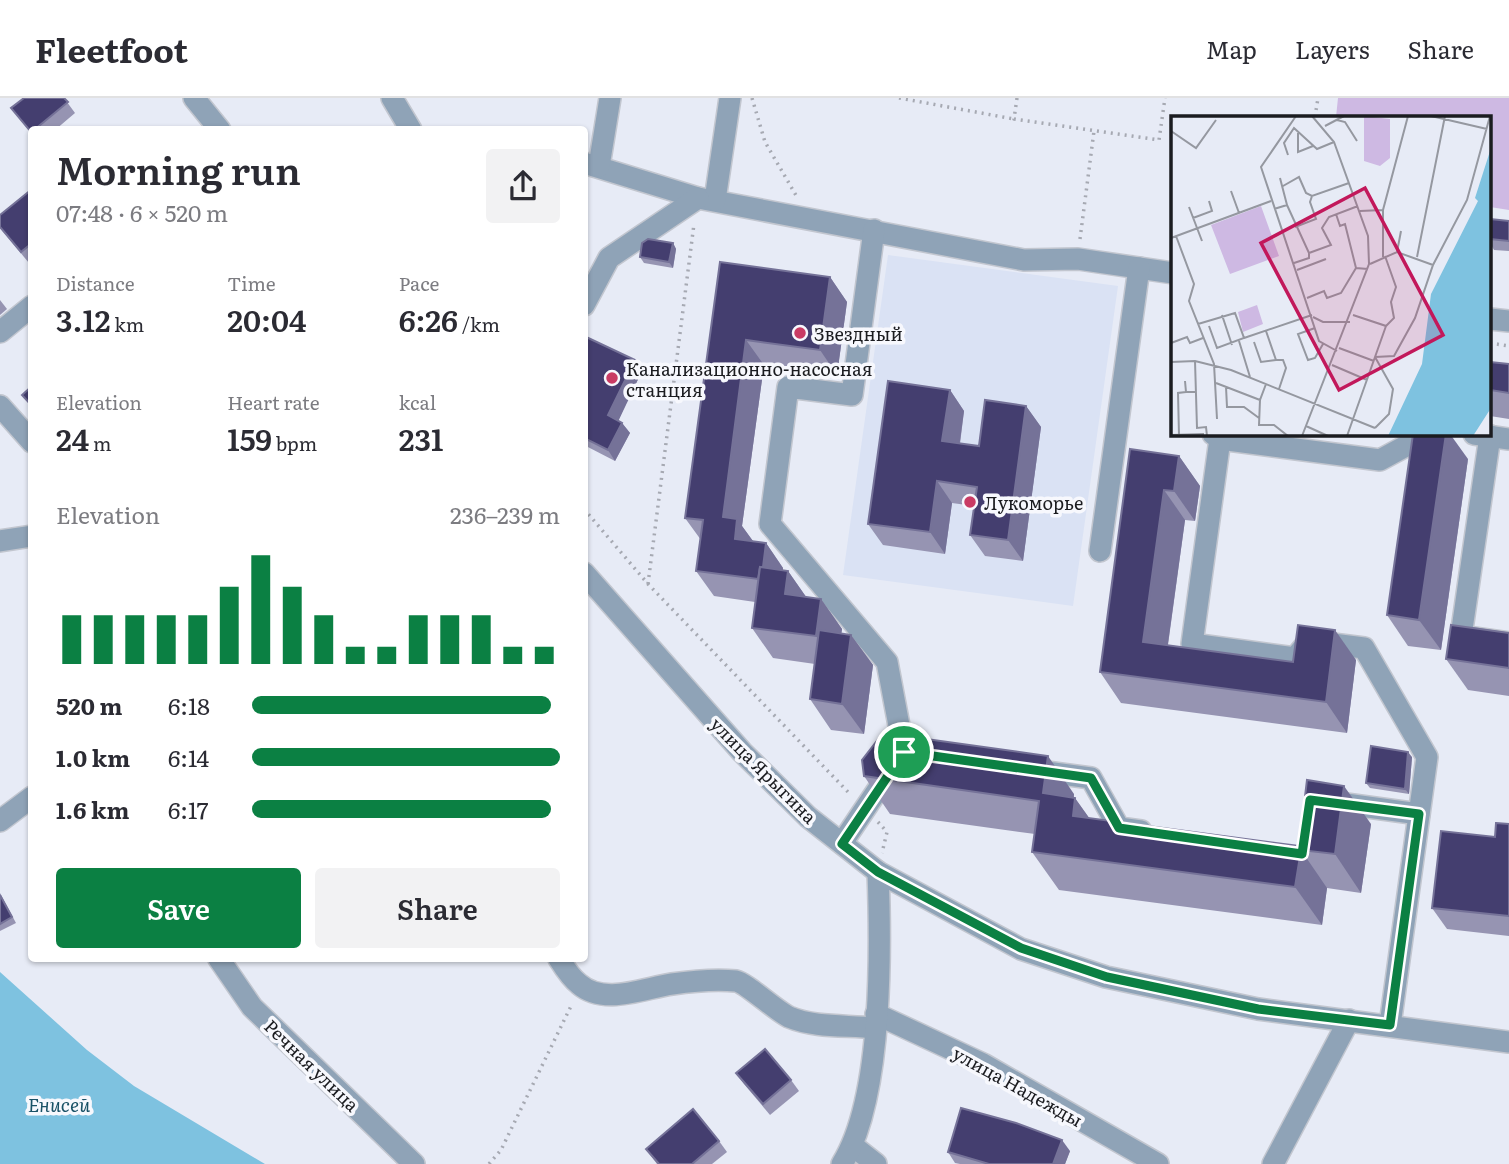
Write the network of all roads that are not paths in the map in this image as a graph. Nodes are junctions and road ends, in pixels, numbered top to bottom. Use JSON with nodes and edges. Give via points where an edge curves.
{"nodes":[{"id":1,"x":194,"y":98,"type":"edge"},
{"id":2,"x":392,"y":98,"type":"edge"},
{"id":3,"x":610,"y":98,"type":"edge"},
{"id":4,"x":730,"y":98,"type":"edge"},
{"id":5,"x":217,"y":126,"type":"edge"},
{"id":6,"x":409,"y":126,"type":"edge"},
{"id":7,"x":592,"y":164,"type":"edge"},
{"id":8,"x":706,"y":199,"type":"junction"},
{"id":9,"x":874,"y":230,"type":"junction"},
{"id":10,"x":1139,"y":268,"type":"junction"},
{"id":11,"x":1171,"y":273,"type":"edge"},
{"id":12,"x":588,"y":297,"type":"edge"},
{"id":13,"x":28,"y":309,"type":"edge"},
{"id":14,"x":0,"y":332,"type":"edge"},
{"id":15,"x":0,"y":406,"type":"edge"},
{"id":16,"x":1216,"y":436,"type":"edge"},
{"id":17,"x":1424,"y":436,"type":"edge"},
{"id":18,"x":1491,"y":436,"type":"edge"},
{"id":19,"x":28,"y":438,"type":"edge"},
{"id":20,"x":28,"y":537,"type":"edge"},
{"id":21,"x":0,"y":541,"type":"edge"},
{"id":22,"x":1100,"y":551,"type":"dead end"},
{"id":23,"x":588,"y":578,"type":"edge"},
{"id":24,"x":1509,"y":643,"type":"edge"},
{"id":25,"x":904,"y":752,"type":"junction"},
{"id":26,"x":931,"y":756,"type":"edge"},
{"id":27,"x":1011,"y":767,"type":"edge"},
{"id":28,"x":28,"y":800,"type":"edge"},
{"id":29,"x":1310,"y":800,"type":"edge"},
{"id":30,"x":1419,"y":814,"type":"junction"},
{"id":31,"x":0,"y":821,"type":"edge"},
{"id":32,"x":1158,"y":834,"type":"edge"},
{"id":33,"x":842,"y":844,"type":"junction"},
{"id":34,"x":878,"y":872,"type":"junction"},
{"id":35,"x":221,"y":962,"type":"edge"},
{"id":36,"x":561,"y":962,"type":"edge"},
{"id":37,"x":1349,"y":1020,"type":"junction"},
{"id":38,"x":875,"y":1021,"type":"junction"},
{"id":39,"x":1390,"y":1025,"type":"junction"},
{"id":40,"x":1509,"y":1042,"type":"edge"},
{"id":41,"x":848,"y":1155,"type":"edge"},
{"id":42,"x":414,"y":1164,"type":"edge"},
{"id":43,"x":876,"y":1164,"type":"edge"},
{"id":44,"x":1158,"y":1164,"type":"edge"},
{"id":45,"x":1273,"y":1164,"type":"edge"}],
"edges":[{"from":1,"to":5,"type":"street"},
{"from":2,"to":6,"type":"street"},
{"from":3,"to":7,"type":"street"},
{"from":4,"to":8,"type":"street"},
{"from":7,"to":8,"type":"street"},
{"from":8,"to":9,"type":"street"},
{"from":8,"to":12,"type":"street","via":[[609,258]]},
{"from":9,"to":10,"type":"street","via":[[1024,260],[1078,259]]},
{"from":9,"to":25,"type":"street","via":[[852,395],[788,387],[770,524],[887,662]]},
{"from":10,"to":11,"type":"street"},
{"from":10,"to":22,"type":"street"},
{"from":13,"to":14,"type":"street"},
{"from":15,"to":19,"type":"street"},
{"from":16,"to":17,"type":"street","via":[[1380,460]]},
{"from":16,"to":30,"type":"street","via":[[1192,644],[1295,658],[1309,641],[1364,648],[1427,757]]},
{"from":18,"to":24,"type":"street","via":[[1461,636]]},
{"from":20,"to":21,"type":"street"},
{"from":23,"to":33,"type":"street","name":"улица Ярыгина","via":[[742,752]]},
{"from":25,"to":26,"type":"street"},
{"from":25,"to":33,"type":"street"},
{"from":27,"to":32,"type":"street","via":[[1091,778],[1119,828]]},
{"from":28,"to":31,"type":"street"},
{"from":29,"to":30,"type":"street"},
{"from":30,"to":39,"type":"street"},
{"from":33,"to":34,"type":"street","name":"улица Ярыгина"},
{"from":34,"to":37,"type":"street","name":"улица Ярыгина","via":[[1021,948],[1107,977],[1258,1009]]},
{"from":34,"to":38,"type":"street","via":[[881,936]]},
{"from":35,"to":42,"type":"street","name":"Речная улица","via":[[252,1007]]},
{"from":36,"to":38,"type":"street","via":[[580,986],[626,995],[670,984],[741,982],[790,1017],[825,1025]]},
{"from":37,"to":39,"type":"street","name":"улица Ярыгина"},
{"from":37,"to":45,"type":"street"},
{"from":38,"to":41,"type":"street","via":[[865,1109]]},
{"from":38,"to":44,"type":"street","name":"улица Надежды","via":[[983,1064]]},
{"from":39,"to":40,"type":"street","name":"улица Ярыгина"},
{"from":41,"to":43,"type":"street"}]}
